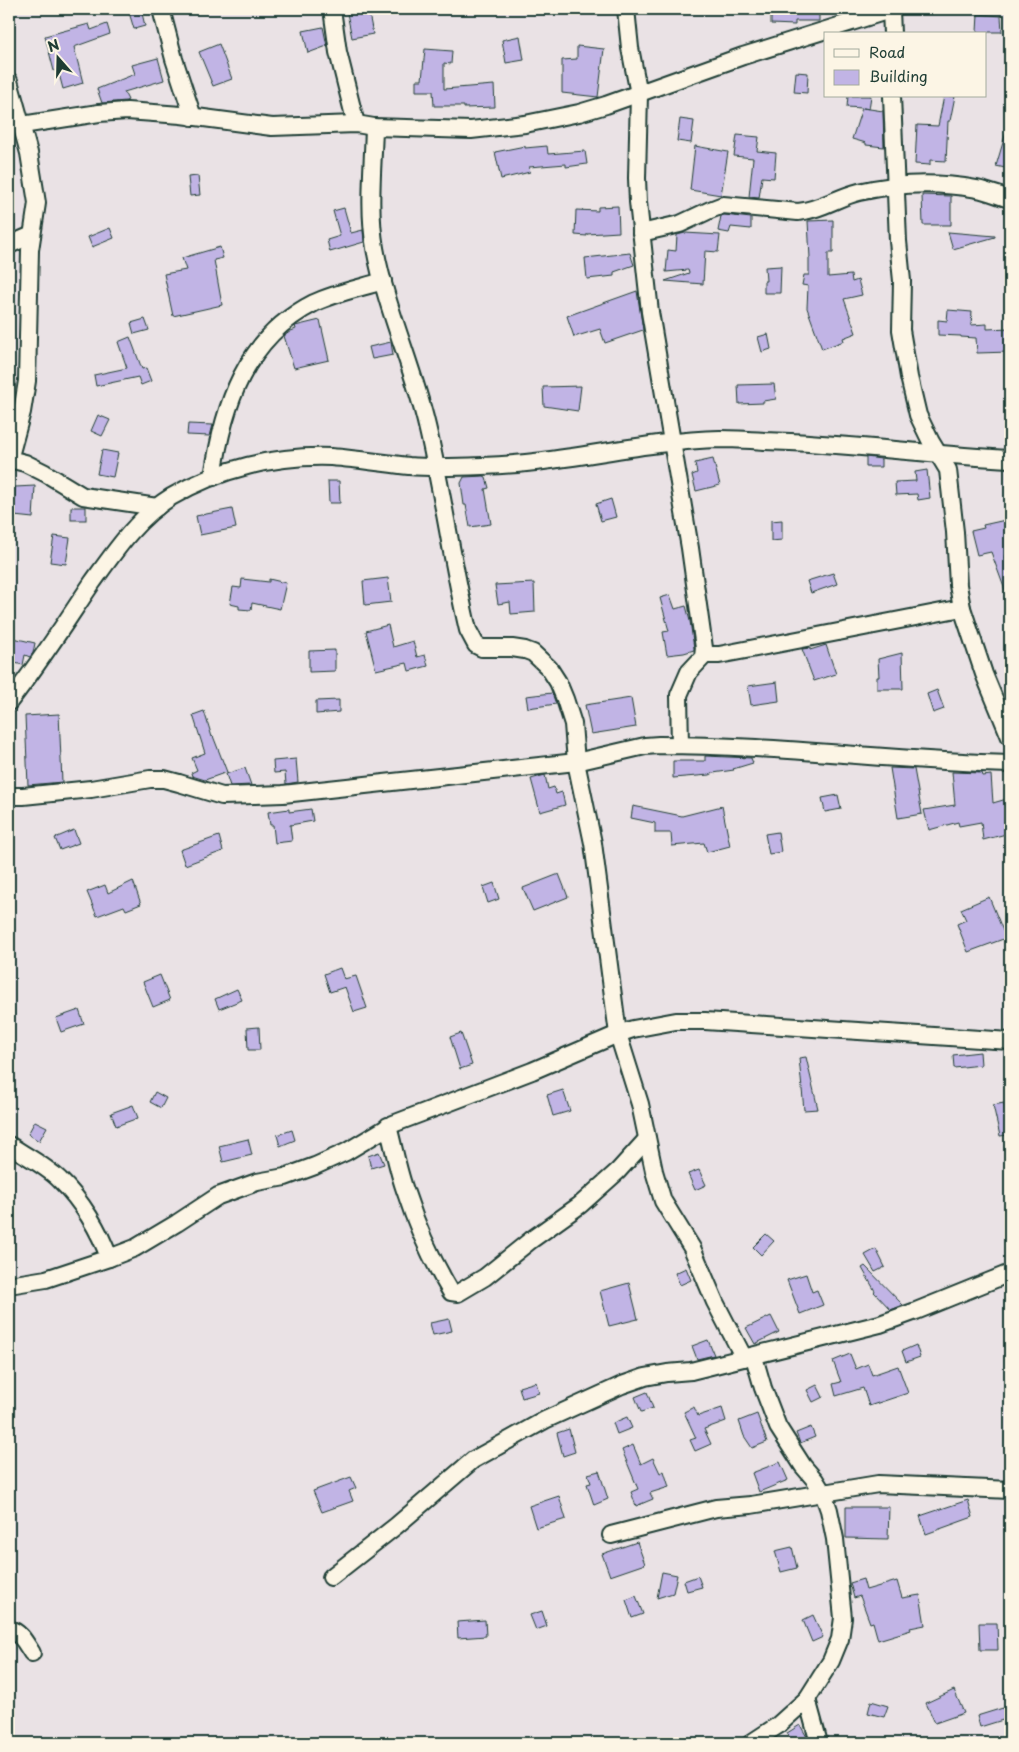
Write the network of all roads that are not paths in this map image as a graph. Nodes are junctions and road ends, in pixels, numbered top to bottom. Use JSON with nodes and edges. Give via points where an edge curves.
{"nodes":[{"id":1,"x":161,"y":9,"type":"edge"},
{"id":2,"x":332,"y":9,"type":"edge"},
{"id":3,"x":626,"y":9,"type":"edge"},
{"id":4,"x":892,"y":9,"type":"edge"},
{"id":5,"x":892,"y":32,"type":"edge"},
{"id":6,"x":9,"y":82,"type":"edge"},
{"id":7,"x":639,"y":94,"type":"junction"},
{"id":8,"x":892,"y":98,"type":"edge"},
{"id":9,"x":13,"y":104,"type":"edge"},
{"id":10,"x":193,"y":117,"type":"junction"},
{"id":11,"x":356,"y":124,"type":"junction"},
{"id":12,"x":22,"y":126,"type":"junction"},
{"id":13,"x":374,"y":127,"type":"junction"},
{"id":14,"x":895,"y":185,"type":"junction"},
{"id":15,"x":1010,"y":199,"type":"edge"},
{"id":16,"x":641,"y":233,"type":"junction"},
{"id":17,"x":32,"y":235,"type":"junction"},
{"id":18,"x":9,"y":245,"type":"edge"},
{"id":19,"x":383,"y":281,"type":"junction"},
{"id":20,"x":671,"y":441,"type":"junction"},
{"id":21,"x":939,"y":454,"type":"junction"},
{"id":22,"x":9,"y":459,"type":"edge"},
{"id":23,"x":1010,"y":459,"type":"edge"},
{"id":24,"x":437,"y":467,"type":"junction"},
{"id":25,"x":213,"y":477,"type":"junction"},
{"id":26,"x":157,"y":507,"type":"junction"},
{"id":27,"x":962,"y":608,"type":"junction"},
{"id":28,"x":704,"y":655,"type":"junction"},
{"id":29,"x":9,"y":702,"type":"edge"},
{"id":30,"x":1010,"y":737,"type":"edge"},
{"id":31,"x":680,"y":745,"type":"junction"},
{"id":32,"x":576,"y":762,"type":"junction"},
{"id":33,"x":1010,"y":764,"type":"edge"},
{"id":34,"x":9,"y":796,"type":"edge"},
{"id":35,"x":618,"y":1034,"type":"junction"},
{"id":36,"x":1010,"y":1041,"type":"edge"},
{"id":37,"x":388,"y":1126,"type":"junction"},
{"id":38,"x":647,"y":1139,"type":"junction"},
{"id":39,"x":9,"y":1146,"type":"edge"},
{"id":40,"x":109,"y":1258,"type":"junction"},
{"id":41,"x":1010,"y":1273,"type":"edge"},
{"id":42,"x":9,"y":1285,"type":"edge"},
{"id":43,"x":749,"y":1358,"type":"junction"},
{"id":44,"x":1010,"y":1490,"type":"edge"},
{"id":45,"x":823,"y":1493,"type":"junction"},
{"id":46,"x":611,"y":1535,"type":"dead end"},
{"id":47,"x":330,"y":1577,"type":"dead end"},
{"id":48,"x":9,"y":1629,"type":"edge"},
{"id":49,"x":32,"y":1653,"type":"dead end"},
{"id":50,"x":807,"y":1698,"type":"junction"},
{"id":51,"x":751,"y":1743,"type":"edge"},
{"id":52,"x":819,"y":1743,"type":"edge"}],
"edges":[{"from":1,"to":10,"type":"street"},
{"from":2,"to":11,"type":"street","via":[[338,52]]},
{"from":3,"to":7,"type":"street"},
{"from":4,"to":5,"type":"street"},
{"from":4,"to":7,"type":"street","via":[[743,56]]},
{"from":6,"to":9,"type":"street"},
{"from":7,"to":13,"type":"street","via":[[579,113],[525,124],[471,130]]},
{"from":7,"to":16,"type":"street","via":[[637,178]]},
{"from":8,"to":14,"type":"street"},
{"from":9,"to":12,"type":"street"},
{"from":10,"to":11,"type":"street","via":[[272,127]]},
{"from":10,"to":12,"type":"street","via":[[127,111]]},
{"from":11,"to":13,"type":"street"},
{"from":12,"to":17,"type":"street","via":[[38,202]]},
{"from":13,"to":19,"type":"street","via":[[373,229]]},
{"from":14,"to":15,"type":"street","via":[[978,190]]},
{"from":14,"to":16,"type":"street","via":[[848,195],[807,212],[721,206],[680,224]]},
{"from":14,"to":21,"type":"street","via":[[903,340],[916,409]]},
{"from":16,"to":20,"type":"street"},
{"from":17,"to":18,"type":"street"},
{"from":17,"to":22,"type":"street","via":[[27,381]]},
{"from":19,"to":24,"type":"street","via":[[420,398]]},
{"from":19,"to":25,"type":"street","via":[[314,303],[286,321],[263,343],[233,394]]},
{"from":20,"to":21,"type":"street","via":[[799,442]]},
{"from":20,"to":24,"type":"street","via":[[500,466]]},
{"from":20,"to":28,"type":"street"},
{"from":21,"to":23,"type":"street"},
{"from":21,"to":27,"type":"street","via":[[948,470]]},
{"from":22,"to":26,"type":"street","via":[[45,473],[83,496]]},
{"from":24,"to":25,"type":"street","via":[[294,458],[258,463]]},
{"from":24,"to":32,"type":"street","via":[[472,639],[482,648],[512,648],[533,653],[549,668],[558,682],[573,724]]},
{"from":25,"to":26,"type":"street"},
{"from":26,"to":29,"type":"street","via":[[111,556]]},
{"from":27,"to":28,"type":"street","via":[[769,646]]},
{"from":27,"to":30,"type":"street"},
{"from":28,"to":31,"type":"street","via":[[688,672],[679,695]]},
{"from":31,"to":32,"type":"street","via":[[645,746]]},
{"from":31,"to":33,"type":"street"},
{"from":32,"to":34,"type":"street","via":[[258,796],[222,796],[164,779],[150,779],[75,791]]},
{"from":32,"to":35,"type":"street","via":[[593,843]]},
{"from":35,"to":36,"type":"street","via":[[676,1021],[705,1021]]},
{"from":35,"to":37,"type":"street"},
{"from":35,"to":38,"type":"street"},
{"from":37,"to":38,"type":"street","via":[[415,1218],[444,1281],[451,1292],[458,1294],[485,1278],[580,1205]]},
{"from":37,"to":40,"type":"street","via":[[346,1152],[315,1166],[218,1196],[150,1239]]},
{"from":38,"to":43,"type":"street","via":[[663,1201],[692,1248],[715,1302]]},
{"from":39,"to":40,"type":"street","via":[[60,1180],[102,1238]]},
{"from":40,"to":42,"type":"street","via":[[46,1279]]},
{"from":41,"to":43,"type":"street","via":[[880,1324]]},
{"from":43,"to":45,"type":"street","via":[[778,1427]]},
{"from":43,"to":47,"type":"street","via":[[645,1377],[545,1420],[472,1460],[396,1526]]},
{"from":44,"to":45,"type":"street","via":[[878,1484]]},
{"from":45,"to":46,"type":"street","via":[[716,1508]]},
{"from":45,"to":50,"type":"street","via":[[836,1539],[843,1618],[840,1639],[831,1661]]},
{"from":48,"to":49,"type":"street","via":[[19,1635]]},
{"from":50,"to":51,"type":"street"},
{"from":50,"to":52,"type":"street"}]}
